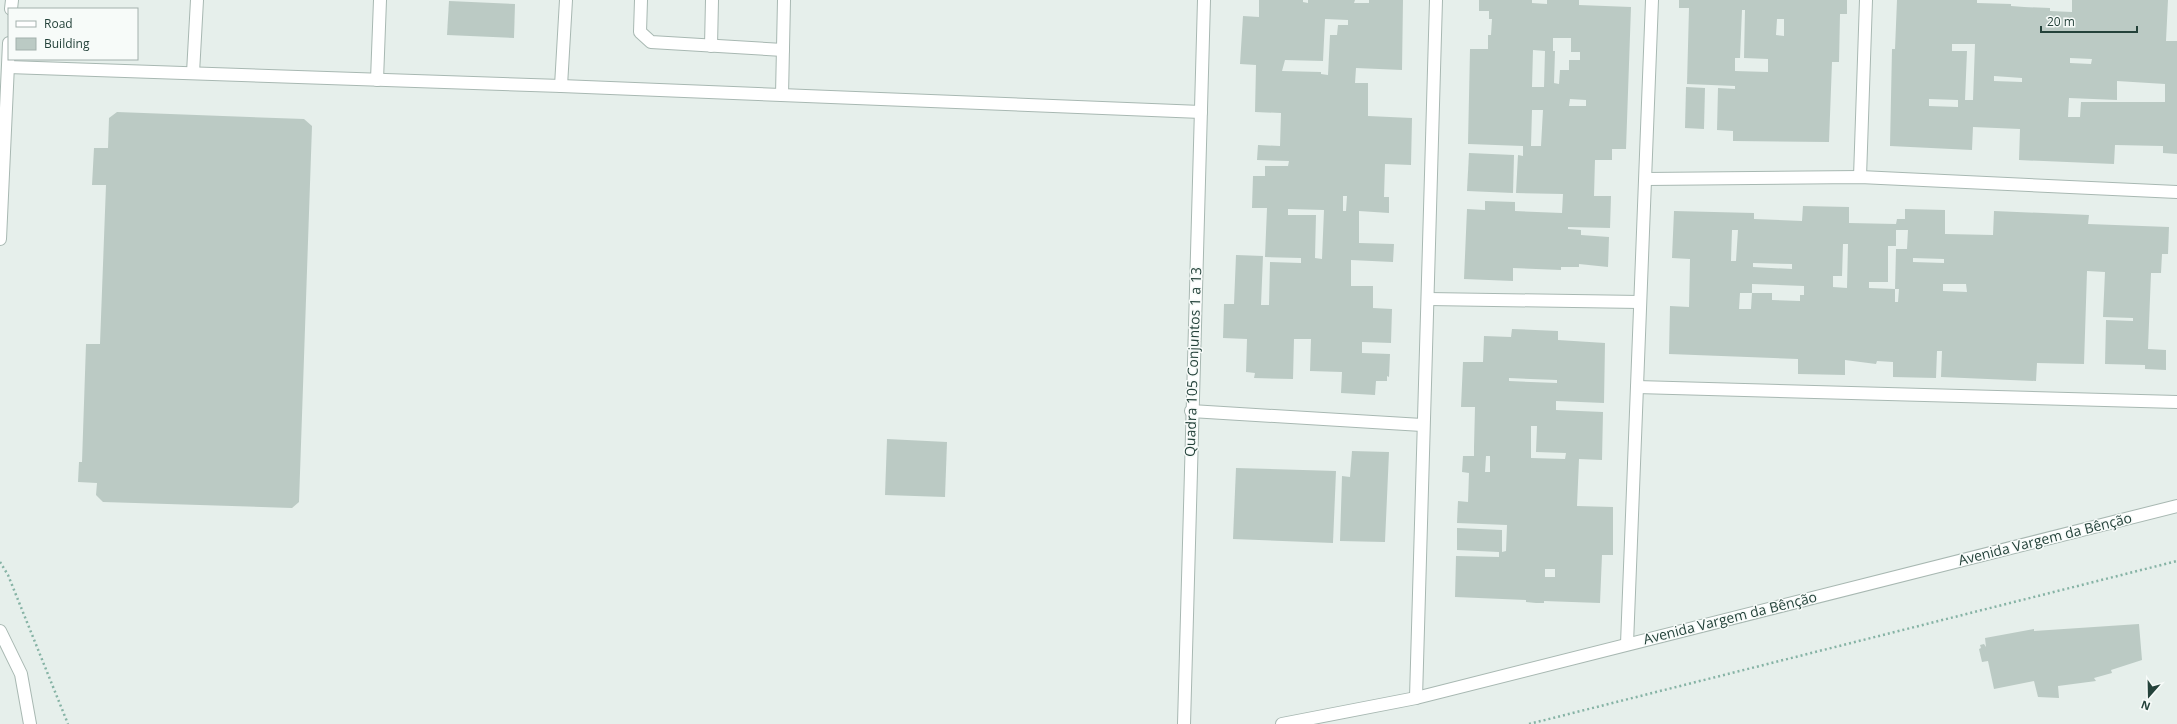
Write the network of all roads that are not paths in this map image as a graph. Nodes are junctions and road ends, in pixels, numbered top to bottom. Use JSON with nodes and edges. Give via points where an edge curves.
{"nodes":[{"id":1,"x":197,"y":0,"type":"edge"},
{"id":2,"x":380,"y":0,"type":"edge"},
{"id":3,"x":566,"y":0,"type":"edge"},
{"id":4,"x":641,"y":0,"type":"edge"},
{"id":5,"x":712,"y":0,"type":"edge"},
{"id":6,"x":784,"y":0,"type":"edge"},
{"id":7,"x":1204,"y":0,"type":"edge"},
{"id":8,"x":1436,"y":0,"type":"edge"},
{"id":9,"x":1652,"y":0,"type":"edge"},
{"id":10,"x":1866,"y":0,"type":"edge"},
{"id":11,"x":711,"y":46,"type":"junction"},
{"id":12,"x":782,"y":50,"type":"junction"},
{"id":13,"x":8,"y":60,"type":"edge"},
{"id":14,"x":8,"y":67,"type":"junction"},
{"id":15,"x":193,"y":73,"type":"junction"},
{"id":16,"x":377,"y":80,"type":"junction"},
{"id":17,"x":561,"y":86,"type":"junction"},
{"id":18,"x":782,"y":95,"type":"junction"},
{"id":19,"x":1201,"y":112,"type":"junction"},
{"id":20,"x":1860,"y":177,"type":"junction"},
{"id":21,"x":1646,"y":179,"type":"junction"},
{"id":22,"x":2177,"y":192,"type":"edge"},
{"id":23,"x":0,"y":239,"type":"edge"},
{"id":24,"x":1428,"y":299,"type":"junction"},
{"id":25,"x":1640,"y":302,"type":"junction"},
{"id":26,"x":1637,"y":388,"type":"junction"},
{"id":27,"x":2177,"y":402,"type":"edge"},
{"id":28,"x":1191,"y":411,"type":"junction"},
{"id":29,"x":1422,"y":425,"type":"junction"},
{"id":30,"x":2177,"y":506,"type":"edge"},
{"id":31,"x":0,"y":631,"type":"edge"},
{"id":32,"x":1627,"y":644,"type":"junction"},
{"id":33,"x":1416,"y":698,"type":"junction"},
{"id":34,"x":32,"y":722,"type":"edge"},
{"id":35,"x":1184,"y":724,"type":"edge"},
{"id":36,"x":1282,"y":724,"type":"edge"}],
"edges":[{"from":1,"to":15,"type":"street"},
{"from":2,"to":16,"type":"street"},
{"from":3,"to":17,"type":"street"},
{"from":4,"to":11,"type":"street","via":[[640,32],[651,42]]},
{"from":5,"to":11,"type":"street"},
{"from":6,"to":12,"type":"street"},
{"from":7,"to":19,"type":"street","name":"Quadra 105 Conjuntos 1 a 13"},
{"from":8,"to":24,"type":"street"},
{"from":9,"to":21,"type":"street"},
{"from":10,"to":20,"type":"street"},
{"from":11,"to":12,"type":"street"},
{"from":12,"to":18,"type":"street"},
{"from":13,"to":14,"type":"street"},
{"from":14,"to":15,"type":"street"},
{"from":14,"to":23,"type":"street"},
{"from":15,"to":16,"type":"street"},
{"from":16,"to":17,"type":"street"},
{"from":17,"to":18,"type":"street"},
{"from":18,"to":19,"type":"street"},
{"from":19,"to":28,"type":"street","name":"Quadra 105 Conjuntos 1 a 13"},
{"from":20,"to":21,"type":"street"},
{"from":20,"to":22,"type":"street"},
{"from":21,"to":25,"type":"street"},
{"from":24,"to":25,"type":"street"},
{"from":24,"to":29,"type":"street"},
{"from":25,"to":26,"type":"street"},
{"from":26,"to":27,"type":"street"},
{"from":26,"to":32,"type":"street"},
{"from":28,"to":29,"type":"street"},
{"from":28,"to":35,"type":"street","name":"Quadra 105 Conjuntos 1 a 13"},
{"from":29,"to":33,"type":"street"},
{"from":30,"to":32,"type":"street","name":"Avenida Vargem da Bênção"},
{"from":31,"to":34,"type":"street","via":[[21,674]]},
{"from":32,"to":33,"type":"street","name":"Avenida Vargem da Bênção"},
{"from":33,"to":36,"type":"street","name":"Avenida Vargem da Bênção"}]}
